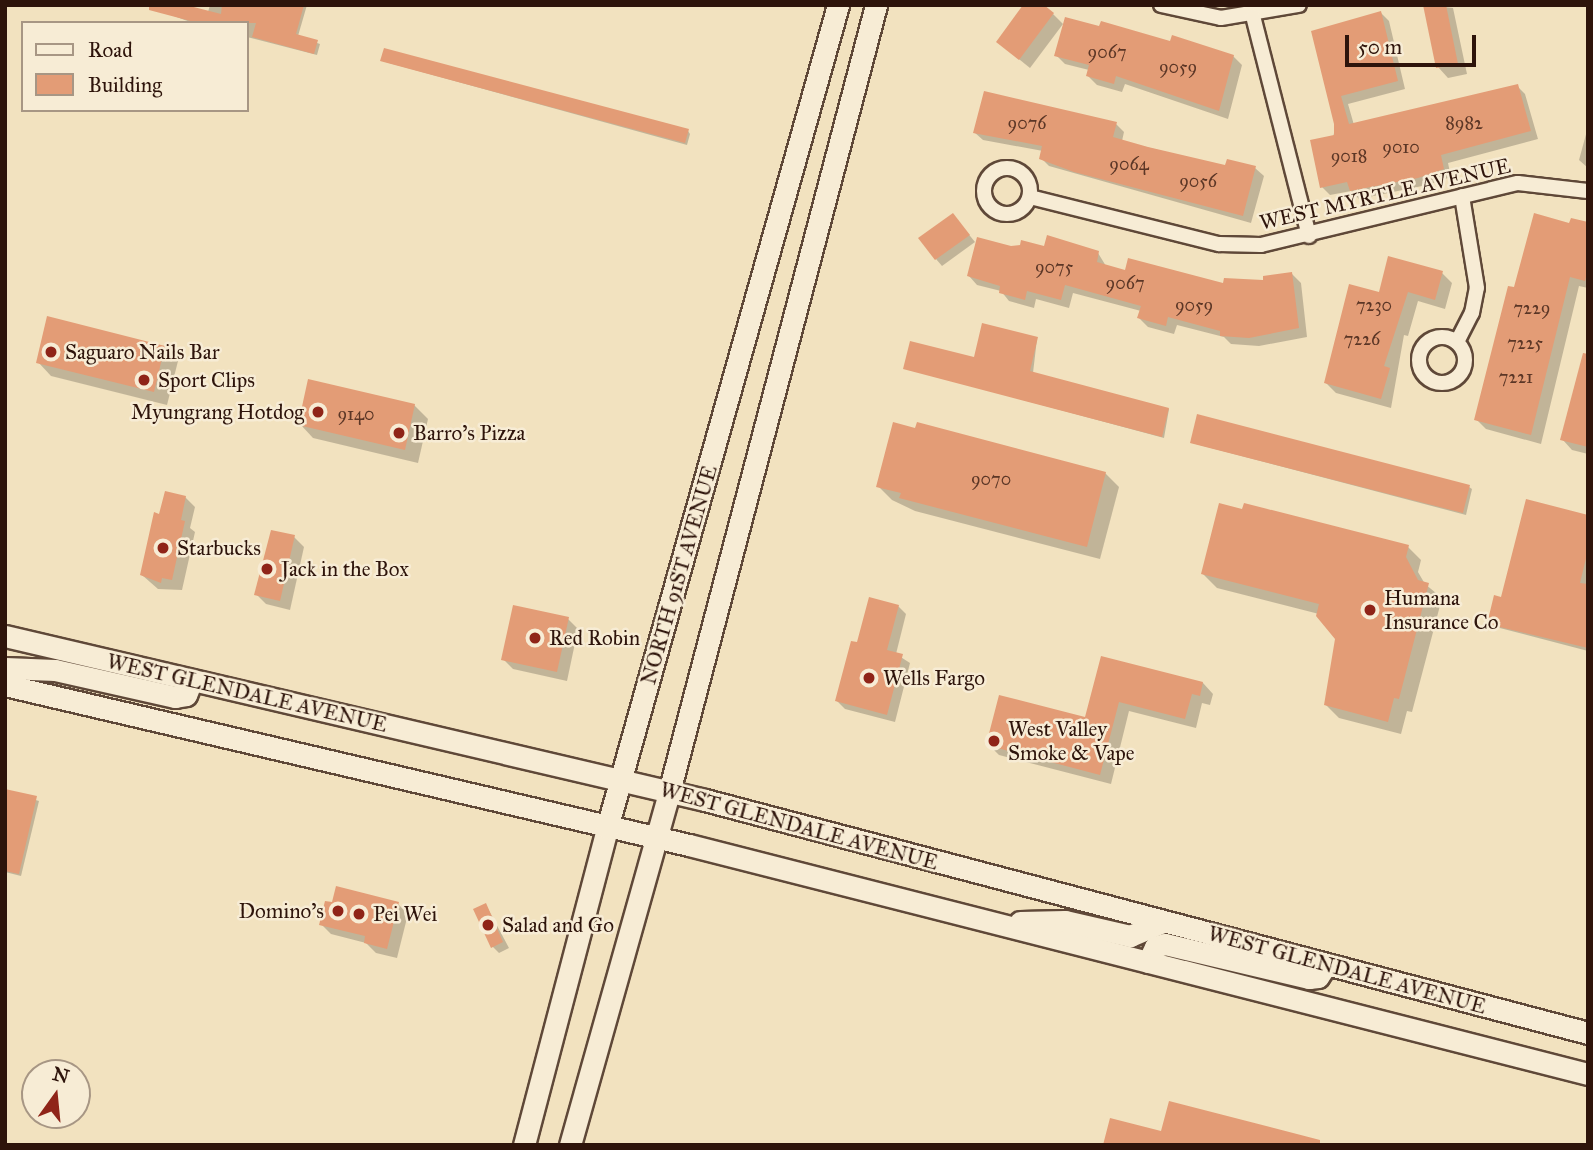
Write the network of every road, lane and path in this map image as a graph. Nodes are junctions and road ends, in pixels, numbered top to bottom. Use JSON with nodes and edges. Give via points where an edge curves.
{"nodes":[{"id":1,"x":838,"y":5,"type":"edge"},
{"id":2,"x":876,"y":5,"type":"edge"},
{"id":3,"x":1161,"y":5,"type":"edge"},
{"id":4,"x":1299,"y":5,"type":"edge"},
{"id":5,"x":1253,"y":16,"type":"junction"},
{"id":6,"x":1588,"y":191,"type":"edge"},
{"id":7,"x":1462,"y":196,"type":"junction"},
{"id":8,"x":1030,"y":197,"type":"dead end"},
{"id":9,"x":1309,"y":236,"type":"junction"},
{"id":10,"x":760,"y":290,"type":"junction"},
{"id":11,"x":797,"y":301,"type":"junction"},
{"id":12,"x":1457,"y":342,"type":"dead end"},
{"id":13,"x":5,"y":636,"type":"edge"},
{"id":14,"x":5,"y":668,"type":"edge"},
{"id":15,"x":191,"y":680,"type":"junction"},
{"id":16,"x":5,"y":685,"type":"edge"},
{"id":17,"x":621,"y":781,"type":"junction"},
{"id":18,"x":669,"y":792,"type":"junction"},
{"id":19,"x":607,"y":828,"type":"junction"},
{"id":20,"x":656,"y":838,"type":"junction"},
{"id":21,"x":1163,"y":922,"type":"junction"},
{"id":22,"x":995,"y":923,"type":"junction"},
{"id":23,"x":1148,"y":962,"type":"junction"},
{"id":24,"x":1326,"y":965,"type":"junction"},
{"id":25,"x":1588,"y":1033,"type":"edge"},
{"id":26,"x":1588,"y":1074,"type":"edge"},
{"id":27,"x":534,"y":1107,"type":"junction"},
{"id":28,"x":524,"y":1145,"type":"edge"},
{"id":29,"x":537,"y":1145,"type":"edge"},
{"id":30,"x":570,"y":1145,"type":"edge"}],
"edges":[{"from":1,"to":10,"type":"main road","name":"NORTH 91ST AVENUE"},
{"from":2,"to":11,"type":"main road","name":"NORTH 91ST AVENUE"},
{"from":3,"to":5,"type":"street","via":[[1221,18]]},
{"from":4,"to":5,"type":"street"},
{"from":5,"to":9,"type":"street"},
{"from":6,"to":7,"type":"street","name":"WEST MYRTLE AVENUE","via":[[1518,183]]},
{"from":7,"to":9,"type":"street","name":"WEST MYRTLE AVENUE"},
{"from":7,"to":12,"type":"street","via":[[1477,288],[1472,313]]},
{"from":8,"to":9,"type":"street","name":"WEST MYRTLE AVENUE","via":[[1219,244],[1261,245]]},
{"from":10,"to":11,"type":"main road"},
{"from":10,"to":17,"type":"main road","name":"NORTH 91ST AVENUE"},
{"from":11,"to":18,"type":"main road","name":"NORTH 91ST AVENUE"},
{"from":13,"to":15,"type":"main road","name":"WEST GLENDALE AVENUE"},
{"from":14,"to":15,"type":"main road","via":[[55,670],[174,697],[186,695]]},
{"from":15,"to":17,"type":"main road","name":"WEST GLENDALE AVENUE"},
{"from":16,"to":19,"type":"main road","name":"WEST GLENDALE AVENUE"},
{"from":17,"to":18,"type":"main road","name":"WEST GLENDALE AVENUE"},
{"from":17,"to":19,"type":"main road","name":"NORTH 91ST AVENUE"},
{"from":18,"to":20,"type":"main road","name":"NORTH 91ST AVENUE"},
{"from":18,"to":21,"type":"main road","name":"WEST GLENDALE AVENUE"},
{"from":19,"to":20,"type":"main road","name":"WEST GLENDALE AVENUE"},
{"from":19,"to":27,"type":"main road","name":"NORTH 91ST AVENUE"},
{"from":20,"to":22,"type":"main road","name":"WEST GLENDALE AVENUE"},
{"from":20,"to":30,"type":"main road","name":"NORTH 91ST AVENUE"},
{"from":21,"to":22,"type":"main road","via":[[1130,936],[1065,921]]},
{"from":21,"to":24,"type":"main road","name":"WEST GLENDALE AVENUE"},
{"from":22,"to":23,"type":"main road","name":"WEST GLENDALE AVENUE"},
{"from":23,"to":24,"type":"main road","via":[[1155,947],[1165,944],[1309,978],[1318,977]]},
{"from":23,"to":26,"type":"main road","name":"WEST GLENDALE AVENUE"},
{"from":24,"to":25,"type":"main road","name":"WEST GLENDALE AVENUE"},
{"from":27,"to":28,"type":"main road","name":"NORTH 91ST AVENUE"},
{"from":27,"to":29,"type":"main road"}]}
